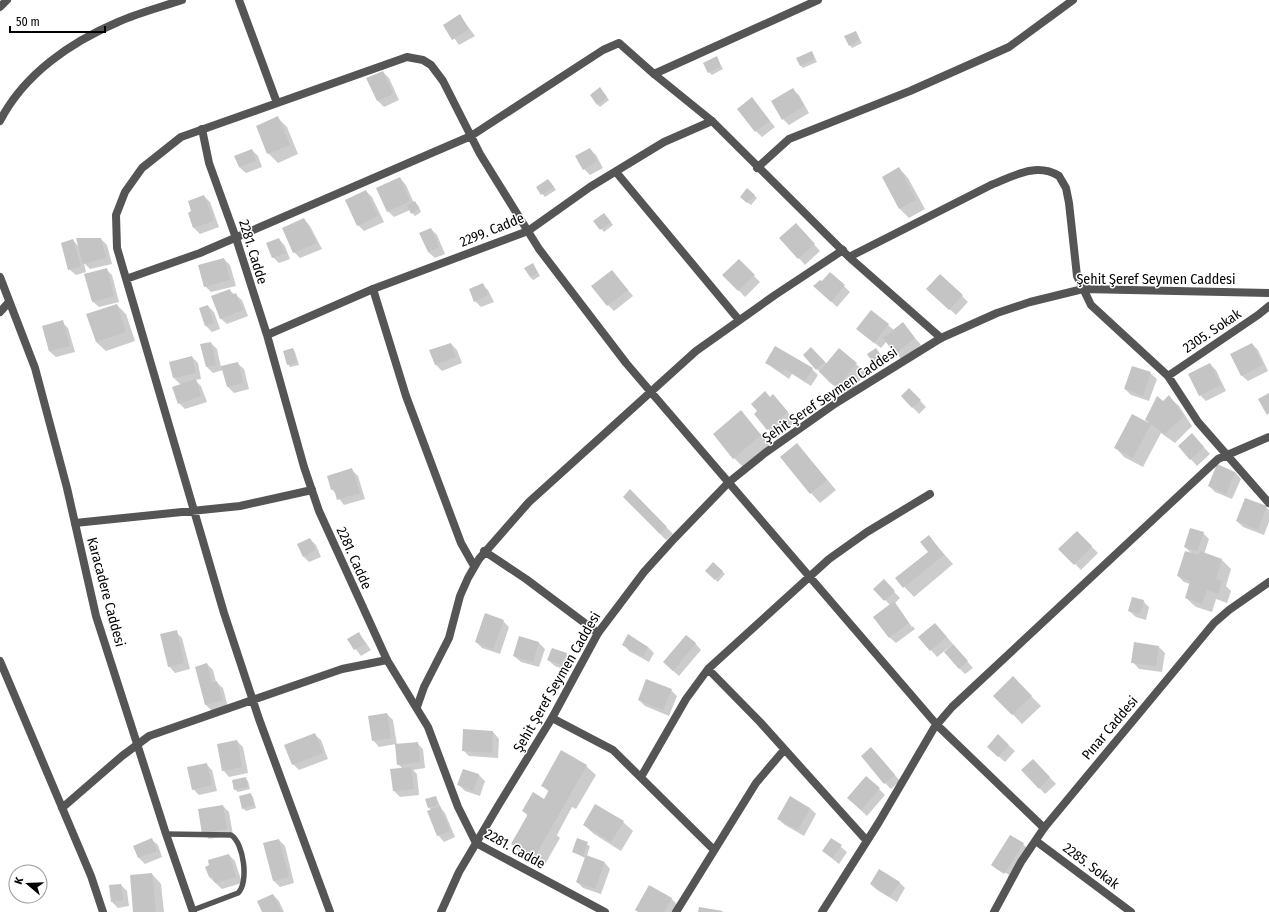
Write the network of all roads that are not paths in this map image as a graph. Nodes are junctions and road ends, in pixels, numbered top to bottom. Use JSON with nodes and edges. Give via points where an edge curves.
{"nodes":[{"id":1,"x":7,"y":0,"type":"edge"},
{"id":2,"x":182,"y":0,"type":"edge"},
{"id":3,"x":239,"y":0,"type":"edge"},
{"id":4,"x":818,"y":0,"type":"edge"},
{"id":5,"x":1073,"y":0,"type":"edge"},
{"id":6,"x":0,"y":7,"type":"edge"},
{"id":7,"x":654,"y":74,"type":"junction"},
{"id":8,"x":277,"y":103,"type":"junction"},
{"id":9,"x":0,"y":121,"type":"edge"},
{"id":10,"x":712,"y":121,"type":"junction"},
{"id":11,"x":202,"y":129,"type":"junction"},
{"id":12,"x":471,"y":136,"type":"junction"},
{"id":13,"x":758,"y":168,"type":"junction"},
{"id":14,"x":616,"y":172,"type":"junction"},
{"id":15,"x":528,"y":231,"type":"junction"},
{"id":16,"x":236,"y":238,"type":"junction"},
{"id":17,"x":843,"y":250,"type":"junction"},
{"id":18,"x":849,"y":257,"type":"junction"},
{"id":19,"x":0,"y":277,"type":"edge"},
{"id":20,"x":126,"y":279,"type":"junction"},
{"id":21,"x":373,"y":289,"type":"junction"},
{"id":22,"x":1083,"y":289,"type":"junction"},
{"id":23,"x":1269,"y":292,"type":"edge"},
{"id":24,"x":9,"y":302,"type":"junction"},
{"id":25,"x":1269,"y":306,"type":"edge"},
{"id":26,"x":0,"y":312,"type":"edge"},
{"id":27,"x":739,"y":320,"type":"junction"},
{"id":28,"x":267,"y":335,"type":"junction"},
{"id":29,"x":941,"y":338,"type":"junction"},
{"id":30,"x":1168,"y":376,"type":"junction"},
{"id":31,"x":650,"y":391,"type":"junction"},
{"id":32,"x":1269,"y":438,"type":"edge"},
{"id":33,"x":1226,"y":456,"type":"junction"},
{"id":34,"x":729,"y":482,"type":"junction"},
{"id":35,"x":312,"y":490,"type":"junction"},
{"id":36,"x":930,"y":494,"type":"dead end"},
{"id":37,"x":1269,"y":503,"type":"edge"},
{"id":38,"x":195,"y":511,"type":"junction"},
{"id":39,"x":75,"y":523,"type":"junction"},
{"id":40,"x":484,"y":552,"type":"junction"},
{"id":41,"x":474,"y":566,"type":"junction"},
{"id":42,"x":809,"y":575,"type":"junction"},
{"id":43,"x":1269,"y":582,"type":"edge"},
{"id":44,"x":598,"y":633,"type":"junction"},
{"id":45,"x":387,"y":660,"type":"junction"},
{"id":46,"x":0,"y":661,"type":"edge"},
{"id":47,"x":708,"y":669,"type":"junction"},
{"id":48,"x":252,"y":699,"type":"junction"},
{"id":49,"x":417,"y":707,"type":"junction"},
{"id":50,"x":552,"y":718,"type":"junction"},
{"id":51,"x":937,"y":725,"type":"junction"},
{"id":52,"x":138,"y":742,"type":"junction"},
{"id":53,"x":784,"y":750,"type":"junction"},
{"id":54,"x":641,"y":777,"type":"junction"},
{"id":55,"x":62,"y":808,"type":"junction"},
{"id":56,"x":1044,"y":828,"type":"junction"},
{"id":57,"x":166,"y":834,"type":"junction"},
{"id":58,"x":867,"y":840,"type":"junction"},
{"id":59,"x":1036,"y":840,"type":"junction"},
{"id":60,"x":476,"y":844,"type":"junction"},
{"id":61,"x":714,"y":850,"type":"junction"},
{"id":62,"x":193,"y":911,"type":"edge"},
{"id":63,"x":103,"y":912,"type":"edge"},
{"id":64,"x":330,"y":912,"type":"edge"},
{"id":65,"x":441,"y":912,"type":"edge"},
{"id":66,"x":605,"y":912,"type":"edge"},
{"id":67,"x":676,"y":912,"type":"edge"},
{"id":68,"x":822,"y":912,"type":"edge"},
{"id":69,"x":994,"y":912,"type":"edge"},
{"id":70,"x":1131,"y":912,"type":"edge"}],
"edges":[{"from":1,"to":6,"type":"street"},
{"from":2,"to":9,"type":"street","via":[[118,22],[70,48],[44,66],[13,101]]},
{"from":3,"to":8,"type":"street"},
{"from":4,"to":7,"type":"street"},
{"from":5,"to":13,"type":"street","via":[[1009,47],[910,91],[790,139]]},
{"from":7,"to":10,"type":"street"},
{"from":7,"to":12,"type":"street","via":[[619,43],[603,50]]},
{"from":8,"to":11,"type":"street"},
{"from":8,"to":12,"type":"street","via":[[396,60],[415,58],[431,65],[443,81]]},
{"from":10,"to":13,"type":"street"},
{"from":10,"to":14,"type":"street","name":"2299. Cadde","via":[[664,142]]},
{"from":11,"to":16,"type":"street","name":"2281. Cadde","via":[[209,163]]},
{"from":11,"to":20,"type":"street","via":[[181,137],[142,168],[125,192],[116,215],[115,230]]},
{"from":12,"to":15,"type":"street"},
{"from":12,"to":16,"type":"street"},
{"from":13,"to":17,"type":"street"},
{"from":14,"to":15,"type":"street","name":"2299. Cadde"},
{"from":14,"to":27,"type":"street"},
{"from":15,"to":21,"type":"street","name":"2299. Cadde"},
{"from":15,"to":31,"type":"street","via":[[626,363]]},
{"from":16,"to":20,"type":"street"},
{"from":16,"to":28,"type":"street","name":"2281. Cadde"},
{"from":17,"to":18,"type":"street"},
{"from":17,"to":27,"type":"street"},
{"from":18,"to":22,"type":"street","via":[[991,185],[1038,169],[1059,176],[1066,188],[1077,276]]},
{"from":18,"to":29,"type":"street"},
{"from":19,"to":24,"type":"street","name":"Karacadere Caddesi"},
{"from":20,"to":38,"type":"street"},
{"from":21,"to":28,"type":"street","name":"2299. Cadde"},
{"from":21,"to":41,"type":"street","via":[[409,403],[461,543]]},
{"from":22,"to":23,"type":"street","name":"Şehit Şeref Seymen Caddesi"},
{"from":22,"to":29,"type":"street","name":"Şehit Şeref Seymen Caddesi","via":[[1003,310]]},
{"from":22,"to":30,"type":"street","via":[[1091,305]]},
{"from":24,"to":26,"type":"street"},
{"from":24,"to":39,"type":"street","name":"Karacadere Caddesi","via":[[35,368]]},
{"from":25,"to":30,"type":"street","name":"2305. Sokak"},
{"from":27,"to":31,"type":"street","via":[[696,351]]},
{"from":28,"to":35,"type":"street","name":"2281. Cadde"},
{"from":29,"to":34,"type":"street","name":"Şehit Şeref Seymen Caddesi","via":[[830,407]]},
{"from":30,"to":33,"type":"street","via":[[1198,422]]},
{"from":31,"to":34,"type":"street"},
{"from":31,"to":40,"type":"street","via":[[529,502]]},
{"from":32,"to":33,"type":"street"},
{"from":33,"to":37,"type":"street"},
{"from":33,"to":51,"type":"street","via":[[1218,459],[963,697]]},
{"from":34,"to":42,"type":"street"},
{"from":34,"to":44,"type":"street","name":"Şehit Şeref Seymen Caddesi","via":[[644,572]]},
{"from":35,"to":38,"type":"street","via":[[240,506]]},
{"from":35,"to":45,"type":"street","name":"2281. Cadde","via":[[331,540]]},
{"from":36,"to":42,"type":"street","via":[[867,532]]},
{"from":38,"to":39,"type":"street"},
{"from":38,"to":48,"type":"street"},
{"from":39,"to":52,"type":"street","name":"Karacadere Caddesi","via":[[96,616]]},
{"from":40,"to":41,"type":"street"},
{"from":40,"to":44,"type":"street","via":[[526,579]]},
{"from":41,"to":49,"type":"street","via":[[460,596],[449,638],[424,687]]},
{"from":42,"to":47,"type":"street"},
{"from":42,"to":51,"type":"street"},
{"from":43,"to":56,"type":"street","name":"Pınar Caddesi","via":[[1214,623]]},
{"from":44,"to":50,"type":"street","name":"Şehit Şeref Seymen Caddesi"},
{"from":45,"to":48,"type":"street","via":[[342,669]]},
{"from":45,"to":49,"type":"street","name":"2281. Cadde"},
{"from":46,"to":55,"type":"street"},
{"from":47,"to":53,"type":"street"},
{"from":47,"to":54,"type":"street","via":[[686,699]]},
{"from":48,"to":52,"type":"street","via":[[160,731]]},
{"from":48,"to":64,"type":"street"},
{"from":49,"to":60,"type":"street","name":"2281. Cadde","via":[[428,727],[458,807]]},
{"from":50,"to":54,"type":"street","via":[[613,750]]},
{"from":50,"to":60,"type":"street","name":"Şehit Şeref Seymen Caddesi"},
{"from":51,"to":56,"type":"street"},
{"from":51,"to":58,"type":"street"},
{"from":52,"to":55,"type":"street"},
{"from":52,"to":57,"type":"street","name":"Karacadere Caddesi"},
{"from":53,"to":58,"type":"street"},
{"from":53,"to":61,"type":"street","via":[[756,783]]},
{"from":54,"to":61,"type":"street"},
{"from":55,"to":63,"type":"street","via":[[91,876]]},
{"from":56,"to":59,"type":"street","name":"Pınar Caddesi"},
{"from":57,"to":62,"type":"street","name":"Karacadere Caddesi"},
{"from":57,"to":62,"type":"lane","via":[[231,835],[238,841],[244,871],[242,889],[238,893]]},
{"from":58,"to":68,"type":"street"},
{"from":59,"to":69,"type":"street","name":"Pınar Caddesi"},
{"from":59,"to":70,"type":"street","name":"2285. Sokak"},
{"from":60,"to":65,"type":"street","name":"Şehit Şeref Seymen Caddesi","via":[[459,872]]},
{"from":60,"to":66,"type":"street","name":"2281. Cadde"},
{"from":61,"to":67,"type":"street"}]}
